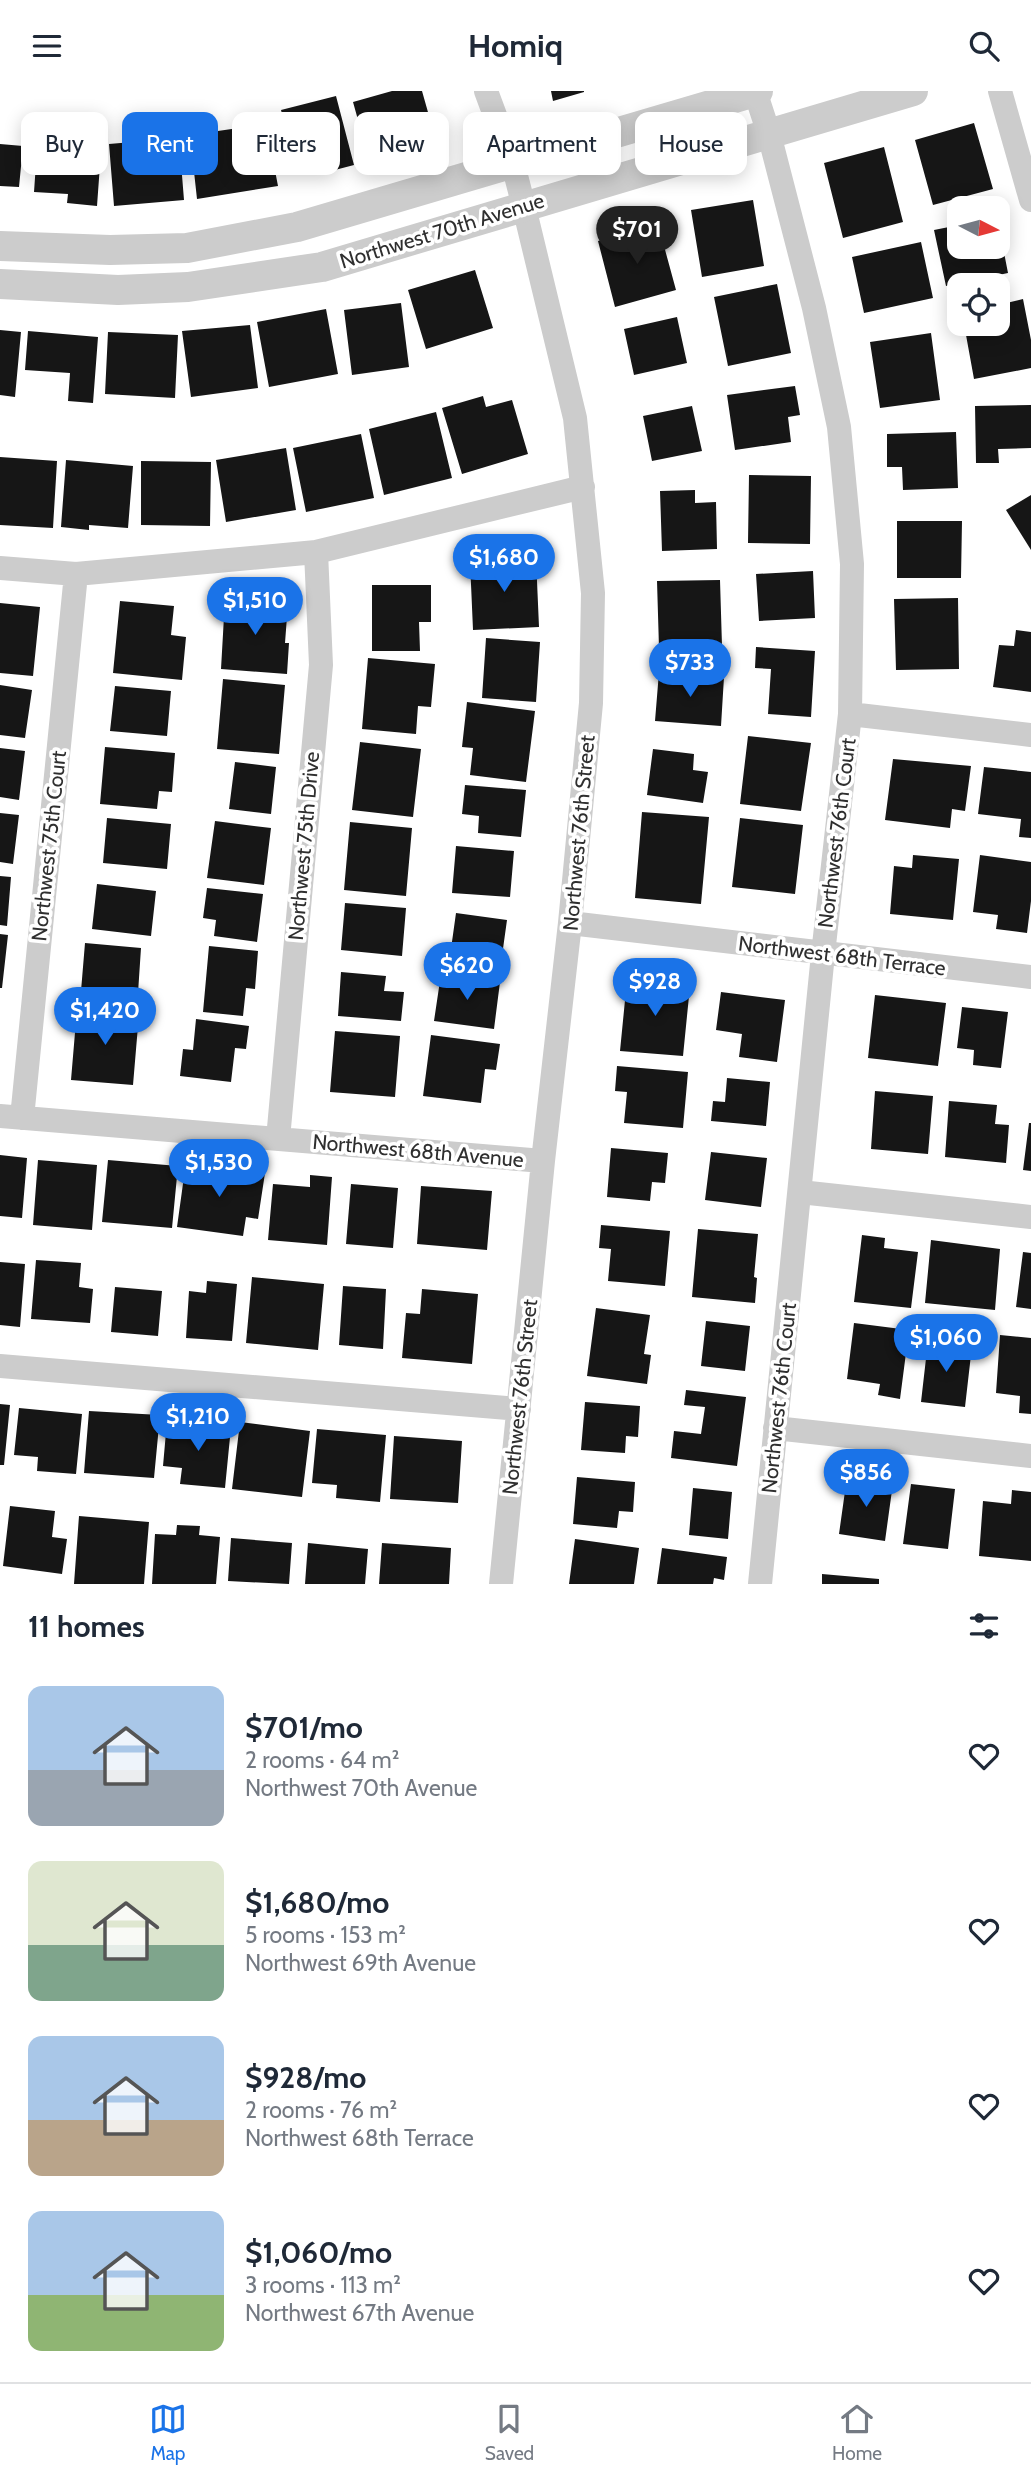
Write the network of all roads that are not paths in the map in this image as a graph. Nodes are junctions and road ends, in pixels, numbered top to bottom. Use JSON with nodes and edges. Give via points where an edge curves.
{"nodes":[{"id":1,"x":486,"y":91,"type":"edge"},
{"id":2,"x":756,"y":91,"type":"edge"},
{"id":3,"x":913,"y":91,"type":"edge"},
{"id":4,"x":1000,"y":91,"type":"edge"},
{"id":5,"x":494,"y":112,"type":"edge"},
{"id":6,"x":621,"y":132,"type":"edge"},
{"id":7,"x":769,"y":134,"type":"junction"},
{"id":8,"x":475,"y":175,"type":"edge"},
{"id":9,"x":516,"y":175,"type":"edge"},
{"id":10,"x":1031,"y":200,"type":"edge"},
{"id":11,"x":524,"y":207,"type":"junction"},
{"id":12,"x":0,"y":246,"type":"edge"},
{"id":13,"x":0,"y":284,"type":"edge"},
{"id":14,"x":583,"y":487,"type":"junction"},
{"id":15,"x":316,"y":552,"type":"junction"},
{"id":16,"x":0,"y":568,"type":"edge"},
{"id":17,"x":76,"y":574,"type":"junction"},
{"id":18,"x":850,"y":714,"type":"junction"},
{"id":19,"x":1031,"y":735,"type":"edge"},
{"id":20,"x":570,"y":923,"type":"junction"},
{"id":21,"x":823,"y":954,"type":"junction"},
{"id":22,"x":1031,"y":977,"type":"edge"},
{"id":23,"x":11,"y":1117,"type":"edge"},
{"id":24,"x":278,"y":1139,"type":"junction"},
{"id":25,"x":543,"y":1161,"type":"junction"},
{"id":26,"x":800,"y":1192,"type":"junction"},
{"id":27,"x":1031,"y":1217,"type":"edge"},
{"id":28,"x":0,"y":1366,"type":"edge"},
{"id":29,"x":519,"y":1409,"type":"junction"},
{"id":30,"x":775,"y":1428,"type":"junction"},
{"id":31,"x":1031,"y":1456,"type":"edge"},
{"id":32,"x":501,"y":1584,"type":"edge"},
{"id":33,"x":760,"y":1584,"type":"edge"}],
"edges":[{"from":1,"to":5,"type":"street","name":"Northwest 76th Street"},
{"from":2,"to":6,"type":"street","name":"Northwest 70th Avenue"},
{"from":2,"to":7,"type":"street","name":"Northwest 76th Court"},
{"from":3,"to":7,"type":"street","name":"Northwest 70th Avenue"},
{"from":4,"to":10,"type":"street"},
{"from":7,"to":11,"type":"street","name":"Northwest 70th Avenue"},
{"from":7,"to":18,"type":"street","name":"Northwest 76th Court","via":[[814,307],[839,427],[852,564]]},
{"from":8,"to":12,"type":"street","name":"Northwest 70th Avenue","via":[[298,227],[187,248]]},
{"from":9,"to":11,"type":"street","name":"Northwest 76th Street"},
{"from":11,"to":13,"type":"street","name":"Northwest 70th Avenue","via":[[322,267],[188,287],[118,290]]},
{"from":11,"to":14,"type":"street","name":"Northwest 76th Street","via":[[575,418]]},
{"from":14,"to":15,"type":"street"},
{"from":14,"to":20,"type":"street","name":"Northwest 76th Street","via":[[593,593],[591,703]]},
{"from":15,"to":17,"type":"street"},
{"from":15,"to":24,"type":"street","name":"Northwest 75th Drive","via":[[321,665]]},
{"from":16,"to":17,"type":"street"},
{"from":17,"to":23,"type":"street","name":"Northwest 75th Court"},
{"from":18,"to":19,"type":"street"},
{"from":18,"to":21,"type":"street","name":"Northwest 76th Court"},
{"from":20,"to":21,"type":"street","name":"Northwest 68th Terrace"},
{"from":20,"to":25,"type":"street","name":"Northwest 76th Street"},
{"from":21,"to":22,"type":"street","name":"Northwest 68th Terrace"},
{"from":21,"to":26,"type":"street","name":"Northwest 76th Court"},
{"from":23,"to":24,"type":"street","name":"Northwest 68th Avenue"},
{"from":24,"to":25,"type":"street","name":"Northwest 68th Avenue"},
{"from":25,"to":29,"type":"street","name":"Northwest 76th Street"},
{"from":26,"to":27,"type":"street"},
{"from":26,"to":30,"type":"street","name":"Northwest 76th Court"},
{"from":28,"to":29,"type":"street"},
{"from":29,"to":32,"type":"street","name":"Northwest 76th Street"},
{"from":30,"to":31,"type":"street"},
{"from":30,"to":33,"type":"street","name":"Northwest 76th Court"}]}
